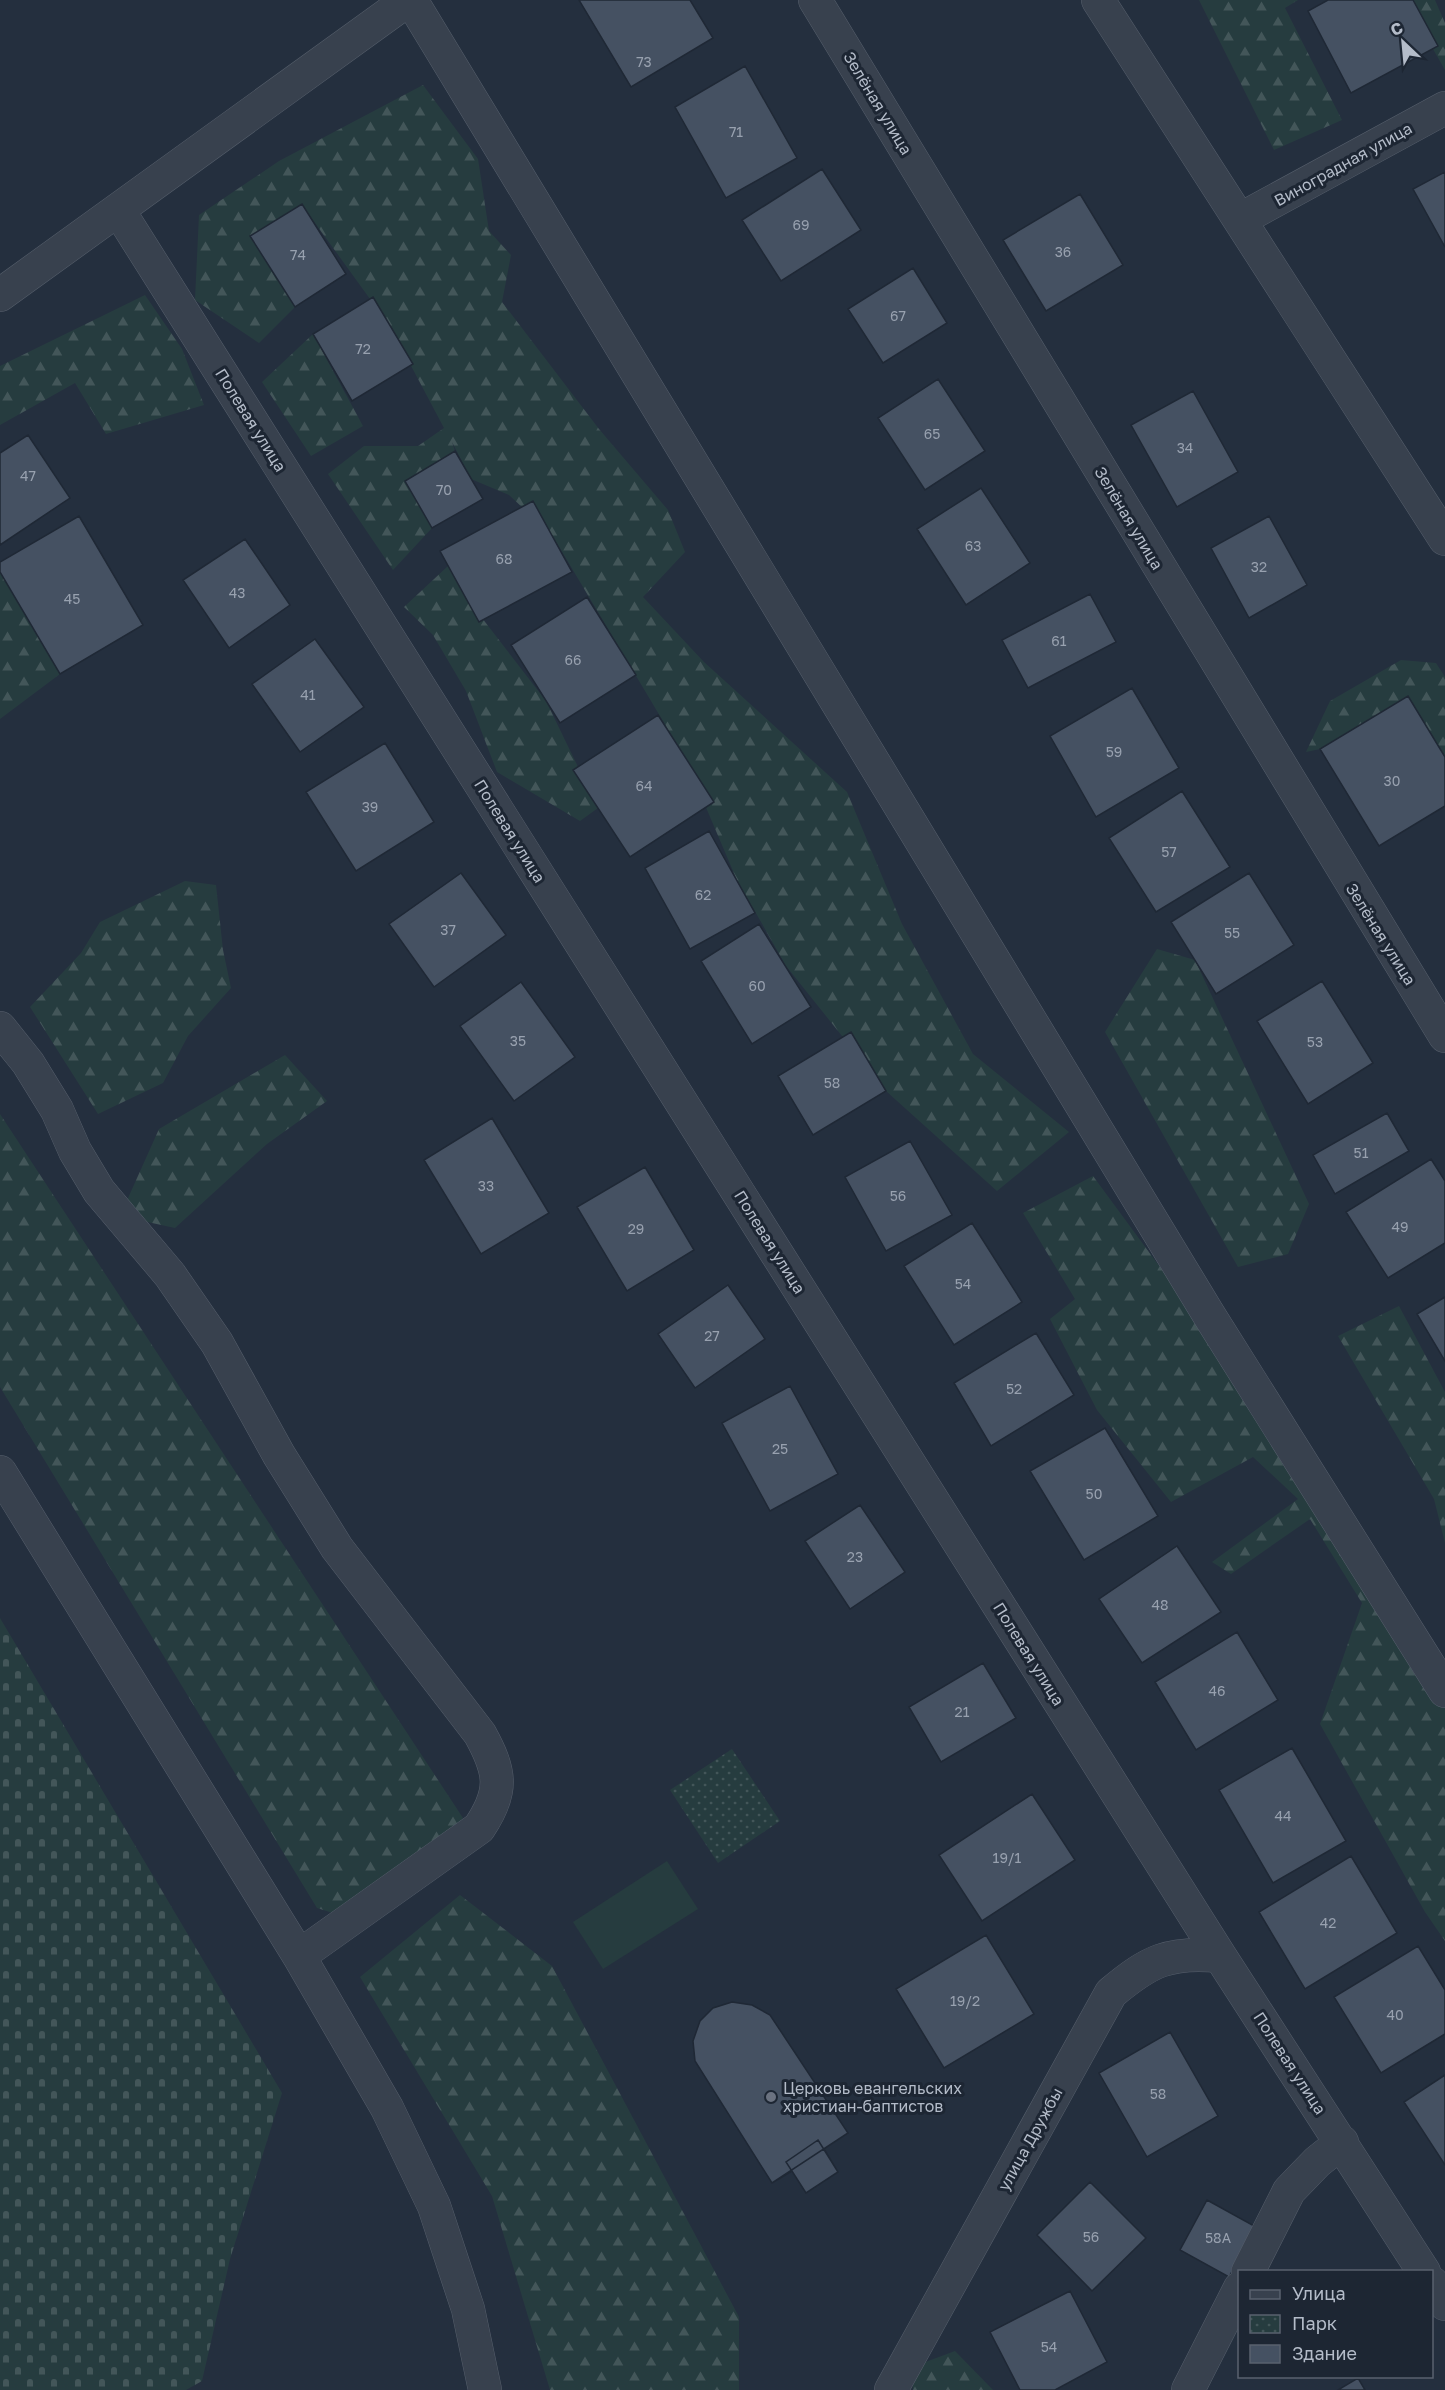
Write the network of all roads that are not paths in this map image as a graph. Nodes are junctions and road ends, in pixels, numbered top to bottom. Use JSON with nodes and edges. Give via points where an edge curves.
{"nodes":[{"id":1,"x":410,"y":0,"type":"edge"},
{"id":2,"x":816,"y":0,"type":"edge"},
{"id":3,"x":1098,"y":0,"type":"edge"},
{"id":4,"x":1445,"y":108,"type":"edge"},
{"id":5,"x":119,"y":211,"type":"junction"},
{"id":6,"x":1241,"y":219,"type":"junction"},
{"id":7,"x":0,"y":295,"type":"edge"},
{"id":8,"x":1445,"y":539,"type":"edge"},
{"id":9,"x":0,"y":1028,"type":"edge"},
{"id":10,"x":1445,"y":1036,"type":"edge"},
{"id":11,"x":0,"y":1472,"type":"edge"},
{"id":12,"x":1445,"y":1691,"type":"edge"},
{"id":13,"x":299,"y":1956,"type":"junction"},
{"id":14,"x":1220,"y":1956,"type":"junction"},
{"id":15,"x":1342,"y":2142,"type":"junction"},
{"id":16,"x":1249,"y":2270,"type":"edge"},
{"id":17,"x":1423,"y":2270,"type":"edge"},
{"id":18,"x":1433,"y":2286,"type":"edge"},
{"id":19,"x":1238,"y":2290,"type":"edge"},
{"id":20,"x":1445,"y":2304,"type":"edge"},
{"id":21,"x":485,"y":2390,"type":"edge"},
{"id":22,"x":891,"y":2390,"type":"edge"},
{"id":23,"x":1188,"y":2390,"type":"edge"}],
"edges":[{"from":1,"to":5,"type":"street"},
{"from":1,"to":12,"type":"street","via":[[1209,1315]]},
{"from":2,"to":10,"type":"street","name":"Зелёная улица"},
{"from":3,"to":6,"type":"street"},
{"from":4,"to":6,"type":"street","name":"Виноградная улица"},
{"from":5,"to":7,"type":"street"},
{"from":5,"to":14,"type":"street","name":"Полевая улица"},
{"from":6,"to":8,"type":"street"},
{"from":9,"to":13,"type":"street","via":[[28,1063],[57,1110],[99,1191],[170,1275],[217,1343],[279,1455],[337,1548],[480,1734],[494,1758],[498,1785],[493,1806],[479,1828]]},
{"from":11,"to":13,"type":"street"},
{"from":13,"to":21,"type":"street","via":[[387,2108],[434,2206],[468,2309]]},
{"from":14,"to":15,"type":"street","name":"Полевая улица"},
{"from":14,"to":22,"type":"street","name":"улица Дружбы","via":[[1191,1953],[1164,1959],[1138,1970],[1111,1993]]},
{"from":15,"to":16,"type":"street","via":[[1289,2191]]},
{"from":15,"to":17,"type":"street","name":"Полевая улица"},
{"from":18,"to":20,"type":"street"},
{"from":19,"to":23,"type":"street"}]}
